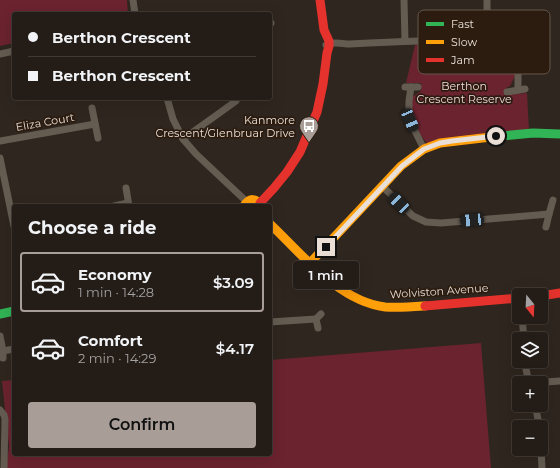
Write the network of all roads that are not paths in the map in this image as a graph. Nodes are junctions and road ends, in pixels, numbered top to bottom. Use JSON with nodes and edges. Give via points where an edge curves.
{"nodes":[{"id":1,"x":133,"y":0,"type":"edge"},
{"id":2,"x":320,"y":0,"type":"edge"},
{"id":3,"x":404,"y":0,"type":"edge"},
{"id":4,"x":135,"y":12,"type":"edge"},
{"id":5,"x":405,"y":41,"type":"junction"},
{"id":6,"x":418,"y":41,"type":"edge"},
{"id":7,"x":328,"y":45,"type":"junction"},
{"id":8,"x":12,"y":51,"type":"edge"},
{"id":9,"x":0,"y":54,"type":"edge"},
{"id":10,"x":518,"y":74,"type":"edge"},
{"id":11,"x":411,"y":86,"type":"dead end"},
{"id":12,"x":525,"y":89,"type":"dead end"},
{"id":13,"x":518,"y":90,"type":"junction"},
{"id":14,"x":507,"y":92,"type":"dead end"},
{"id":15,"x":168,"y":100,"type":"edge"},
{"id":16,"x":236,"y":100,"type":"edge"},
{"id":17,"x":92,"y":108,"type":"dead end"},
{"id":18,"x":95,"y":124,"type":"junction"},
{"id":19,"x":560,"y":134,"type":"edge"},
{"id":20,"x":98,"y":138,"type":"dead end"},
{"id":21,"x":183,"y":139,"type":"junction"},
{"id":22,"x":0,"y":141,"type":"edge"},
{"id":23,"x":424,"y":149,"type":"junction"},
{"id":24,"x":0,"y":158,"type":"edge"},
{"id":25,"x":383,"y":187,"type":"junction"},
{"id":26,"x":126,"y":188,"type":"dead end"},
{"id":27,"x":553,"y":200,"type":"dead end"},
{"id":28,"x":129,"y":204,"type":"edge"},
{"id":29,"x":246,"y":204,"type":"edge"},
{"id":30,"x":261,"y":204,"type":"edge"},
{"id":31,"x":549,"y":214,"type":"junction"},
{"id":32,"x":12,"y":215,"type":"edge"},
{"id":33,"x":272,"y":226,"type":"edge"},
{"id":34,"x":546,"y":227,"type":"dead end"},
{"id":35,"x":310,"y":263,"type":"junction"},
{"id":36,"x":560,"y":293,"type":"edge"},
{"id":37,"x":548,"y":295,"type":"edge"},
{"id":38,"x":512,"y":299,"type":"edge"},
{"id":39,"x":12,"y":311,"type":"edge"},
{"id":40,"x":0,"y":314,"type":"edge"},
{"id":41,"x":272,"y":322,"type":"edge"},
{"id":42,"x":318,"y":328,"type":"dead end"},
{"id":43,"x":0,"y":336,"type":"edge"},
{"id":44,"x":12,"y":351,"type":"edge"},
{"id":45,"x":560,"y":381,"type":"edge"},
{"id":46,"x":548,"y":382,"type":"edge"},
{"id":47,"x":0,"y":410,"type":"edge"},
{"id":48,"x":541,"y":456,"type":"edge"},
{"id":49,"x":4,"y":468,"type":"edge"},
{"id":50,"x":542,"y":468,"type":"edge"}],
"edges":[{"from":1,"to":4,"type":"street"},
{"from":2,"to":7,"type":"street"},
{"from":3,"to":5,"type":"street"},
{"from":5,"to":6,"type":"street"},
{"from":5,"to":7,"type":"street"},
{"from":7,"to":30,"type":"street","via":[[319,103],[310,130],[287,172]]},
{"from":8,"to":9,"type":"street"},
{"from":10,"to":13,"type":"street"},
{"from":11,"to":23,"type":"street","via":[[410,120]]},
{"from":12,"to":13,"type":"street"},
{"from":13,"to":14,"type":"street"},
{"from":15,"to":21,"type":"street"},
{"from":16,"to":21,"type":"street"},
{"from":17,"to":18,"type":"street"},
{"from":18,"to":20,"type":"street"},
{"from":18,"to":22,"type":"street","name":"Eliza Court"},
{"from":19,"to":23,"type":"street","via":[[533,133],[452,141]]},
{"from":21,"to":29,"type":"street"},
{"from":23,"to":25,"type":"street","via":[[402,166]]},
{"from":24,"to":32,"type":"street"},
{"from":25,"to":31,"type":"street","via":[[413,216],[426,222]]},
{"from":25,"to":35,"type":"street"},
{"from":26,"to":28,"type":"street"},
{"from":27,"to":31,"type":"street"},
{"from":29,"to":30,"type":"street","via":[[252,200]]},
{"from":31,"to":34,"type":"street"},
{"from":33,"to":35,"type":"street","name":"Wolviston Avenue"},
{"from":35,"to":38,"type":"street","name":"Wolviston Avenue","via":[[344,293],[384,307]]},
{"from":36,"to":37,"type":"street"},
{"from":39,"to":40,"type":"street"},
{"from":41,"to":42,"type":"street","via":[[319,316]]},
{"from":43,"to":44,"type":"street","via":[[3,355]]},
{"from":45,"to":46,"type":"street"},
{"from":47,"to":49,"type":"street","via":[[5,419]]},
{"from":48,"to":50,"type":"street"}]}
